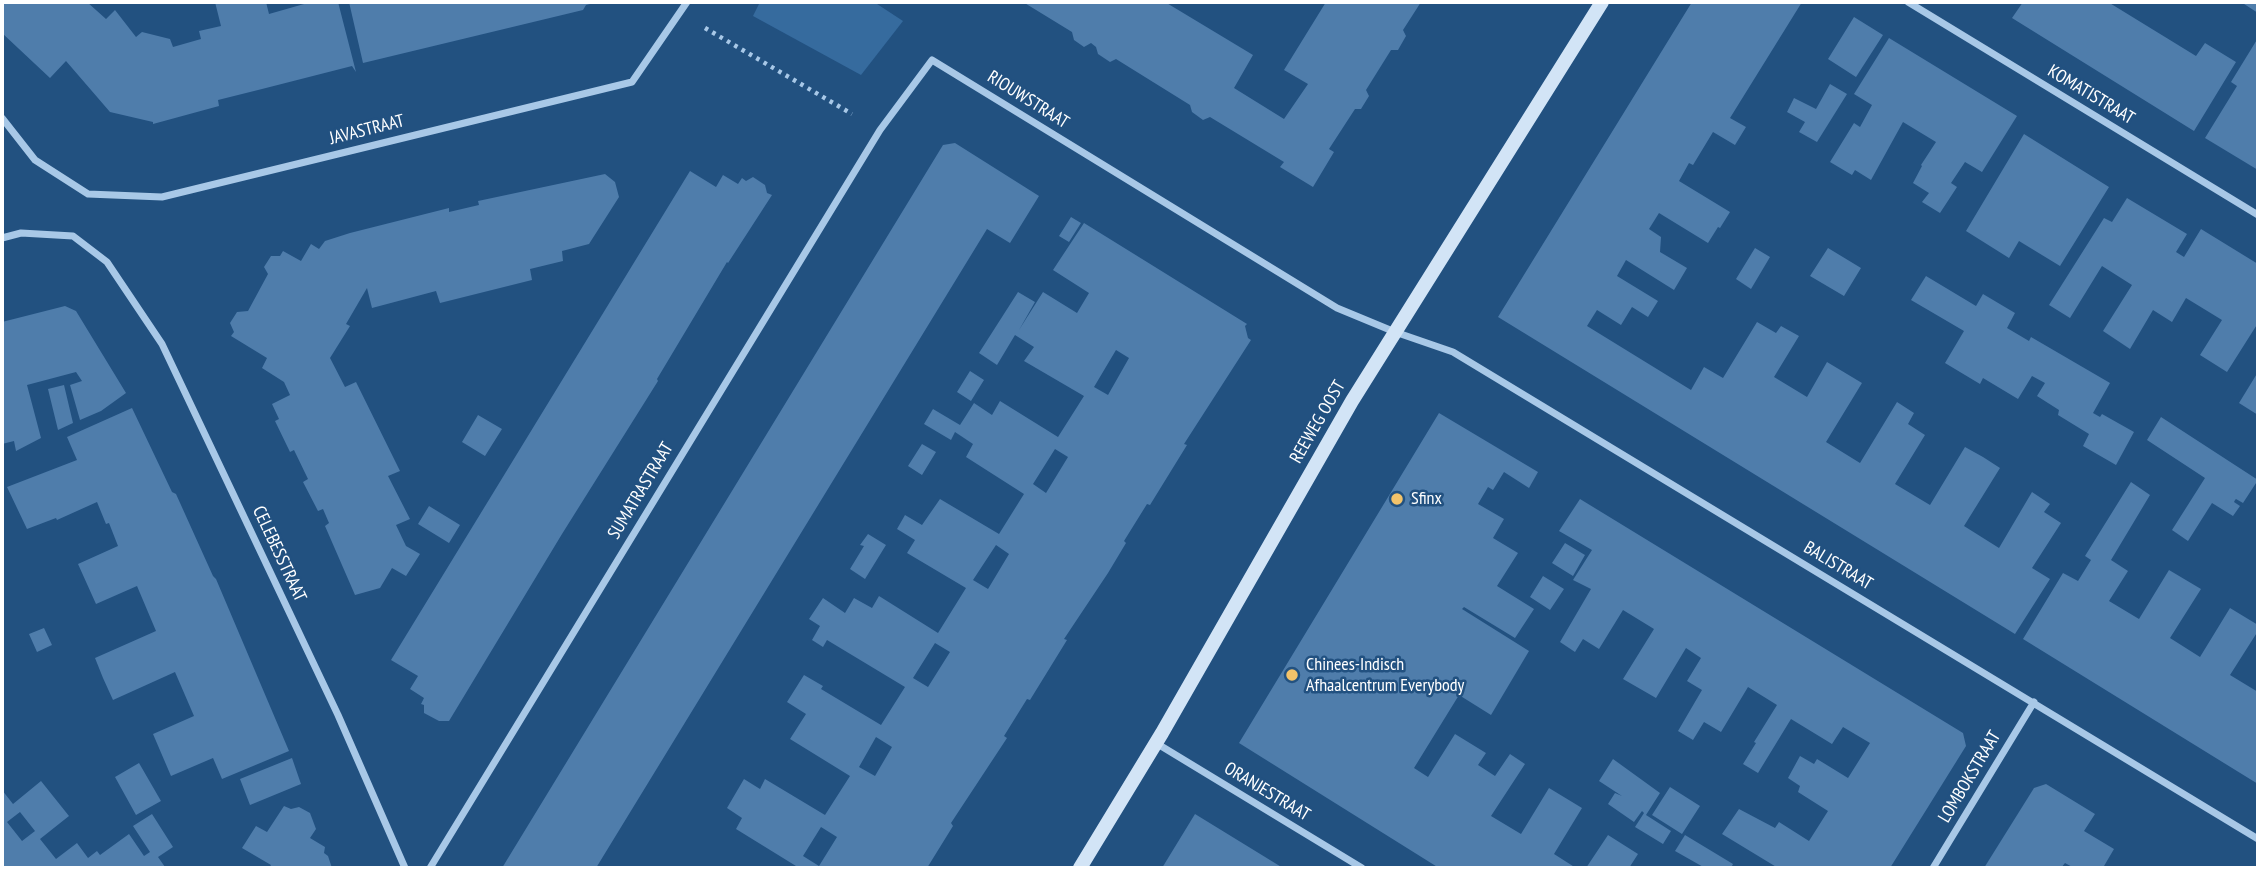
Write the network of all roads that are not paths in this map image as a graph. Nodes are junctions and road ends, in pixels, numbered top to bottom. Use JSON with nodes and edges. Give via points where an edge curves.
{"nodes":[{"id":1,"x":687,"y":2,"type":"edge"},
{"id":2,"x":1602,"y":2,"type":"edge"},
{"id":3,"x":1908,"y":2,"type":"edge"},
{"id":4,"x":2,"y":118,"type":"edge"},
{"id":5,"x":880,"y":130,"type":"joint"},
{"id":6,"x":2258,"y":215,"type":"edge"},
{"id":7,"x":2,"y":238,"type":"edge"},
{"id":8,"x":1395,"y":332,"type":"junction"},
{"id":9,"x":2034,"y":702,"type":"junction"},
{"id":10,"x":1156,"y":743,"type":"junction"},
{"id":11,"x":2258,"y":839,"type":"edge"},
{"id":12,"x":405,"y":868,"type":"edge"},
{"id":13,"x":430,"y":868,"type":"edge"},
{"id":14,"x":1080,"y":868,"type":"edge"},
{"id":15,"x":1362,"y":868,"type":"edge"},
{"id":16,"x":1933,"y":868,"type":"edge"}],
"edges":[{"from":1,"to":4,"type":"street","name":"JAVASTRAAT","via":[[632,82],[162,197],[88,194],[35,160]]},
{"from":2,"to":8,"type":"street","name":"REEWEG OOST"},
{"from":3,"to":6,"type":"street","name":"KOMATISTRAAT"},
{"from":5,"to":8,"type":"street","name":"RIOUWSTRAAT","via":[[932,60],[1337,308]]},
{"from":5,"to":13,"type":"street","name":"SUMATRASTRAAT"},
{"from":7,"to":12,"type":"street","name":"CELEBESSTRAAT","via":[[21,233],[73,236],[107,262],[162,344],[338,715]]},
{"from":8,"to":9,"type":"street","name":"BALISTRAAT","via":[[1453,352]]},
{"from":8,"to":10,"type":"street","name":"REEWEG OOST"},
{"from":9,"to":11,"type":"street","name":"BALISTRAAT"},
{"from":9,"to":16,"type":"street","name":"LOMBOKSTRAAT"},
{"from":10,"to":14,"type":"street","name":"REEWEG OOST"},
{"from":10,"to":15,"type":"street","name":"ORANJESTRAAT"}]}
